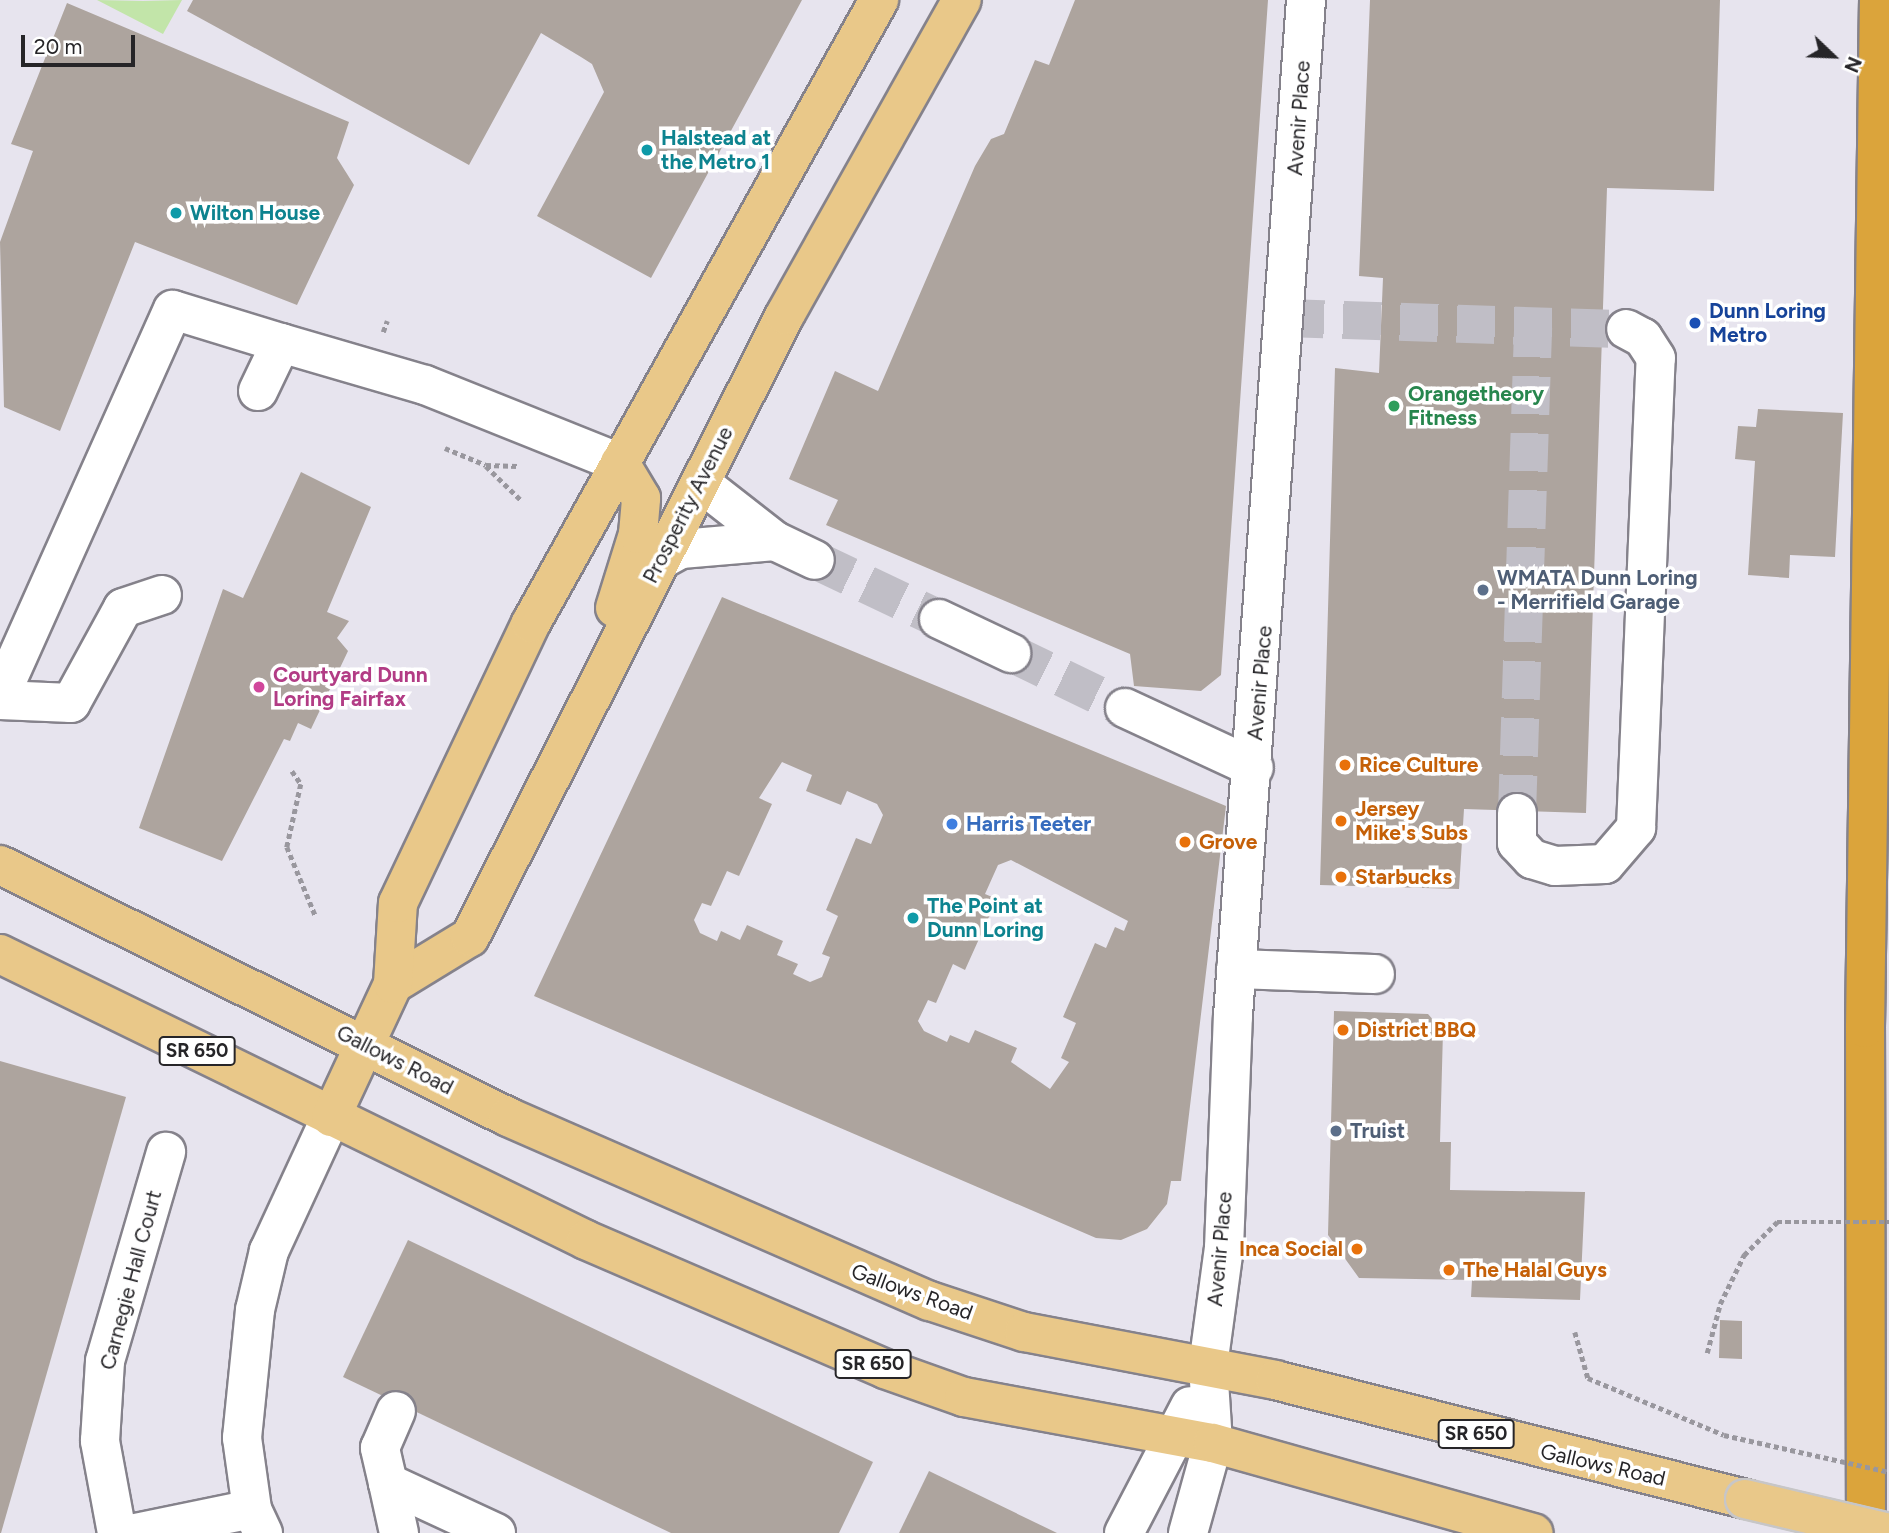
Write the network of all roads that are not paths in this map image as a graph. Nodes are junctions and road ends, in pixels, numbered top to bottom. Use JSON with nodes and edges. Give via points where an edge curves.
{"nodes":[{"id":1,"x":879,"y":0,"type":"edge"},
{"id":2,"x":962,"y":0,"type":"edge"},
{"id":3,"x":1306,"y":0,"type":"edge"},
{"id":4,"x":1879,"y":0,"type":"edge"},
{"id":5,"x":1626,"y":329,"type":"tunnel mouth"},
{"id":6,"x":281,"y":343,"type":"junction"},
{"id":7,"x":258,"y":391,"type":"dead end"},
{"id":8,"x":620,"y":463,"type":"junction"},
{"id":9,"x":702,"y":484,"type":"junction"},
{"id":10,"x":775,"y":541,"type":"junction"},
{"id":11,"x":815,"y":560,"type":"tunnel mouth"},
{"id":12,"x":659,"y":561,"type":"junction"},
{"id":13,"x":162,"y":595,"type":"dead end"},
{"id":14,"x":939,"y":619,"type":"tunnel mouth"},
{"id":15,"x":1011,"y":653,"type":"tunnel mouth"},
{"id":16,"x":0,"y":698,"type":"edge"},
{"id":17,"x":1125,"y":708,"type":"tunnel mouth"},
{"id":18,"x":580,"y":718,"type":"junction"},
{"id":19,"x":1254,"y":768,"type":"junction"},
{"id":20,"x":1517,"y":813,"type":"tunnel mouth"},
{"id":21,"x":0,"y":864,"type":"edge"},
{"id":22,"x":0,"y":954,"type":"edge"},
{"id":23,"x":1236,"y":969,"type":"junction"},
{"id":24,"x":1375,"y":974,"type":"dead end"},
{"id":25,"x":393,"y":984,"type":"junction"},
{"id":26,"x":365,"y":1045,"type":"junction"},
{"id":27,"x":331,"y":1117,"type":"junction"},
{"id":28,"x":166,"y":1152,"type":"dead end"},
{"id":29,"x":1208,"y":1366,"type":"junction"},
{"id":30,"x":396,"y":1411,"type":"dead end"},
{"id":31,"x":1194,"y":1440,"type":"junction"},
{"id":32,"x":388,"y":1483,"type":"junction"},
{"id":33,"x":257,"y":1521,"type":"edge"},
{"id":34,"x":117,"y":1533,"type":"edge"},
{"id":35,"x":135,"y":1533,"type":"edge"},
{"id":36,"x":399,"y":1533,"type":"edge"},
{"id":37,"x":496,"y":1533,"type":"edge"},
{"id":38,"x":1124,"y":1533,"type":"edge"},
{"id":39,"x":1188,"y":1533,"type":"edge"},
{"id":40,"x":1534,"y":1533,"type":"edge"},
{"id":41,"x":1866,"y":1533,"type":"edge"},
{"id":42,"x":1889,"y":1533,"type":"edge"}],
"edges":[{"from":1,"to":8,"type":"main road"},
{"from":2,"to":9,"type":"main road","name":"Prosperity Avenue","via":[[785,315]]},
{"from":3,"to":19,"type":"street","name":"Avenir Place"},
{"from":4,"to":41,"type":"highway","via":[[1865,1028]]},
{"from":5,"to":20,"type":"street","via":[[1643,338],[1656,358],[1636,828],[1605,864],[1555,866],[1532,859],[1517,843]]},
{"from":6,"to":7,"type":"street"},
{"from":6,"to":8,"type":"street","via":[[425,385]]},
{"from":6,"to":16,"type":"street","via":[[173,310]]},
{"from":8,"to":18,"type":"main road","via":[[641,498],[638,534]]},
{"from":8,"to":25,"type":"main road","via":[[531,623],[398,903]]},
{"from":9,"to":10,"type":"street"},
{"from":9,"to":12,"type":"main road","name":"Prosperity Avenue"},
{"from":10,"to":11,"type":"street"},
{"from":10,"to":12,"type":"street","via":[[681,550]]},
{"from":12,"to":18,"type":"main road","name":"Prosperity Avenue"},
{"from":13,"to":16,"type":"street","via":[[123,608],[71,703]]},
{"from":14,"to":15,"type":"street"},
{"from":17,"to":19,"type":"street"},
{"from":18,"to":25,"type":"main road","name":"Prosperity Avenue","via":[[470,937]]},
{"from":19,"to":23,"type":"street","name":"Avenir Place"},
{"from":21,"to":26,"type":"main road","name":"Gallows Road","number":"SR 650"},
{"from":22,"to":27,"type":"main road","number":"SR 650"},
{"from":23,"to":24,"type":"street"},
{"from":23,"to":29,"type":"street","name":"Avenir Place","via":[[1224,1248]]},
{"from":25,"to":26,"type":"main road"},
{"from":26,"to":27,"type":"main road"},
{"from":26,"to":29,"type":"main road","name":"Gallows Road","number":"SR 650","via":[[691,1201],[930,1301],[1024,1332]]},
{"from":27,"to":31,"type":"main road","number":"SR 650","via":[[598,1245],[885,1369],[964,1397]]},
{"from":27,"to":33,"type":"street","via":[[269,1251],[255,1310],[242,1438]]},
{"from":28,"to":34,"type":"street","name":"Carnegie Hall Court","via":[[105,1361],[100,1441]]},
{"from":29,"to":31,"type":"street","name":"Avenir Place"},
{"from":29,"to":42,"type":"main road","name":"Gallows Road","number":"SR 650","bridge":true},
{"from":30,"to":32,"type":"street","via":[[380,1448]]},
{"from":31,"to":38,"type":"street"},
{"from":31,"to":39,"type":"street"},
{"from":31,"to":40,"type":"main road","number":"SR 650"},
{"from":32,"to":36,"type":"street"},
{"from":32,"to":37,"type":"street"},
{"from":33,"to":35,"type":"street"}]}
